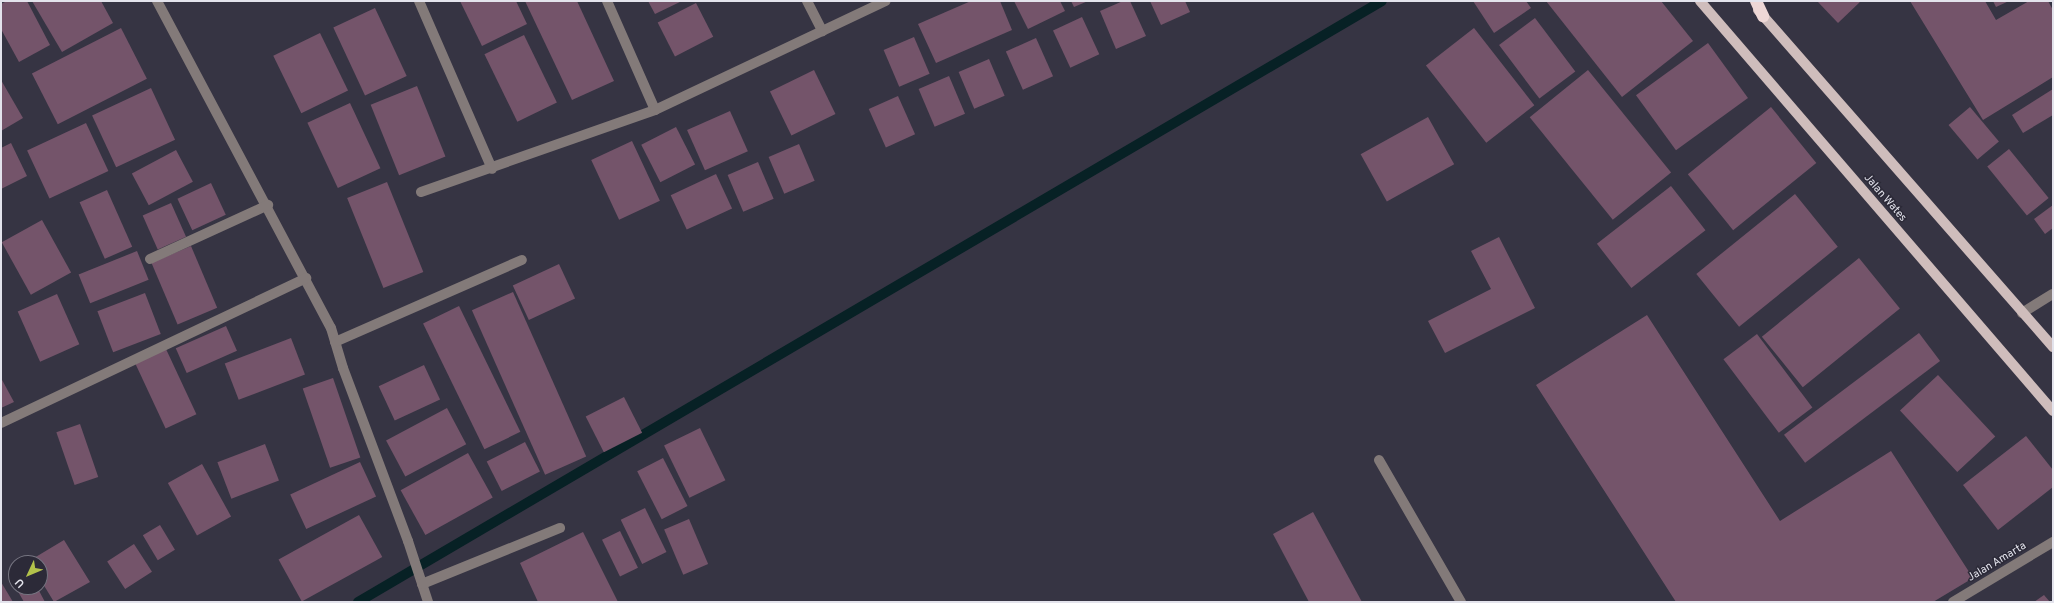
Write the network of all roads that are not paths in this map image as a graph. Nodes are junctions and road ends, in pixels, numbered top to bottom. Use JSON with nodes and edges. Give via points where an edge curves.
{"nodes":[{"id":1,"x":157,"y":1,"type":"edge"},
{"id":2,"x":419,"y":1,"type":"edge"},
{"id":3,"x":607,"y":1,"type":"edge"},
{"id":4,"x":807,"y":1,"type":"edge"},
{"id":5,"x":886,"y":1,"type":"edge"},
{"id":6,"x":1700,"y":1,"type":"edge"},
{"id":7,"x":1750,"y":1,"type":"edge"},
{"id":8,"x":1756,"y":1,"type":"edge"},
{"id":9,"x":1763,"y":16,"type":"junction"},
{"id":10,"x":822,"y":31,"type":"junction"},
{"id":11,"x":655,"y":110,"type":"junction"},
{"id":12,"x":492,"y":169,"type":"junction"},
{"id":13,"x":421,"y":192,"type":"dead end"},
{"id":14,"x":268,"y":205,"type":"junction"},
{"id":15,"x":150,"y":259,"type":"dead end"},
{"id":16,"x":522,"y":260,"type":"dead end"},
{"id":17,"x":306,"y":278,"type":"junction"},
{"id":18,"x":2053,"y":294,"type":"edge"},
{"id":19,"x":2022,"y":313,"type":"junction"},
{"id":20,"x":335,"y":342,"type":"junction"},
{"id":21,"x":2053,"y":347,"type":"edge"},
{"id":22,"x":2053,"y":411,"type":"edge"},
{"id":23,"x":1,"y":423,"type":"edge"},
{"id":24,"x":1379,"y":460,"type":"dead end"},
{"id":25,"x":560,"y":528,"type":"dead end"},
{"id":26,"x":2053,"y":542,"type":"edge"},
{"id":27,"x":421,"y":580,"type":"junction"},
{"id":28,"x":428,"y":602,"type":"edge"},
{"id":29,"x":1461,"y":602,"type":"edge"},
{"id":30,"x":1953,"y":602,"type":"edge"}],
"edges":[{"from":1,"to":14,"type":"street"},
{"from":2,"to":12,"type":"street"},
{"from":3,"to":11,"type":"street"},
{"from":4,"to":10,"type":"street"},
{"from":5,"to":10,"type":"street"},
{"from":6,"to":22,"type":"main road","name":"Jalan Wates"},
{"from":7,"to":9,"type":"main road"},
{"from":8,"to":9,"type":"highway"},
{"from":9,"to":19,"type":"main road"},
{"from":10,"to":11,"type":"street"},
{"from":11,"to":12,"type":"street"},
{"from":12,"to":13,"type":"street"},
{"from":14,"to":15,"type":"street"},
{"from":14,"to":17,"type":"street"},
{"from":16,"to":20,"type":"street"},
{"from":17,"to":20,"type":"street","via":[[331,328]]},
{"from":17,"to":23,"type":"street"},
{"from":18,"to":19,"type":"street"},
{"from":19,"to":21,"type":"main road"},
{"from":20,"to":27,"type":"street"},
{"from":24,"to":29,"type":"street"},
{"from":25,"to":27,"type":"street"},
{"from":26,"to":30,"type":"street","name":"Jalan Amarta"},
{"from":27,"to":28,"type":"street"}]}
